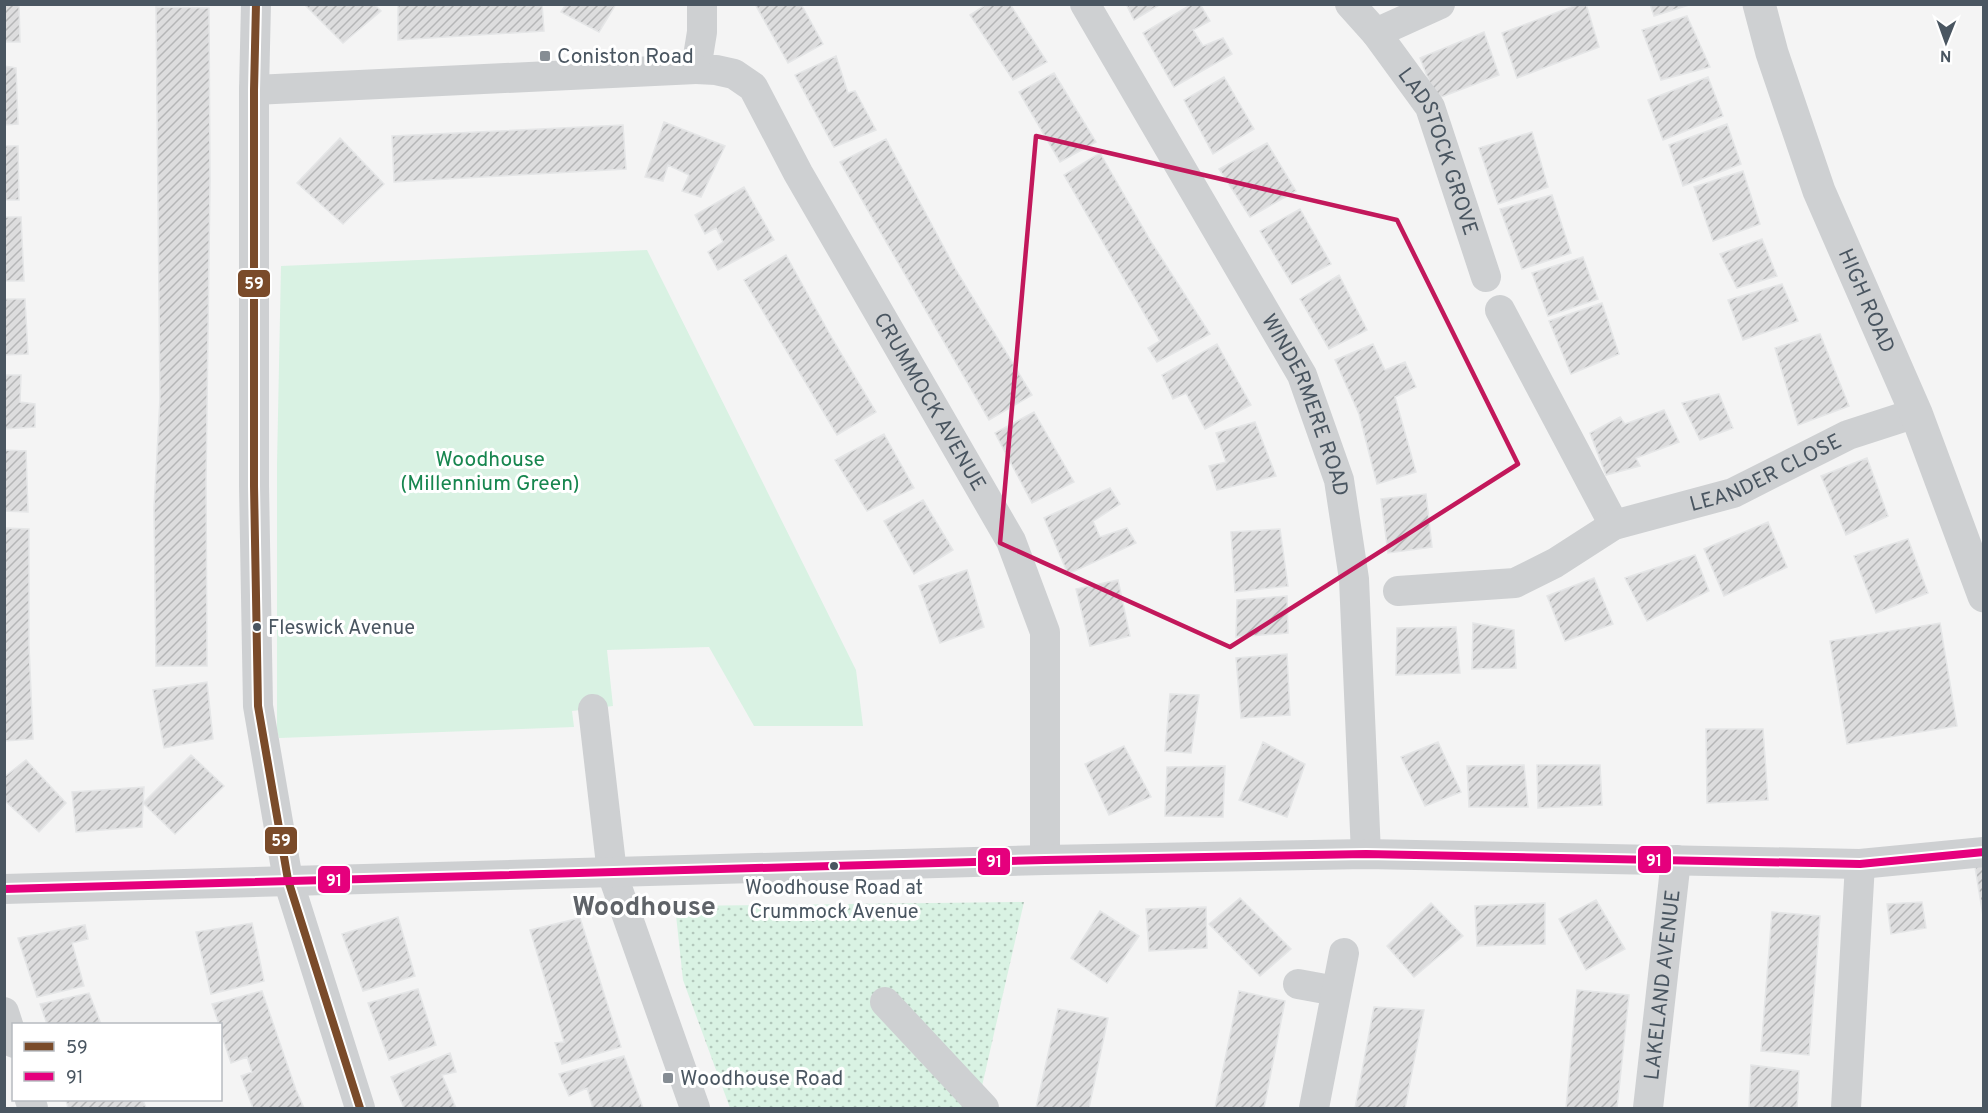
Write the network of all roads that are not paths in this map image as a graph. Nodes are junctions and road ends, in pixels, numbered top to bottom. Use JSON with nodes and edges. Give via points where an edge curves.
{"nodes":[{"id":1,"x":256,"y":4,"type":"edge"},
{"id":2,"x":702,"y":4,"type":"edge"},
{"id":3,"x":1085,"y":4,"type":"edge"},
{"id":4,"x":1350,"y":4,"type":"edge"},
{"id":5,"x":1440,"y":4,"type":"edge"},
{"id":6,"x":1759,"y":4,"type":"edge"},
{"id":7,"x":1376,"y":33,"type":"junction"},
{"id":8,"x":696,"y":69,"type":"junction"},
{"id":9,"x":254,"y":90,"type":"junction"},
{"id":10,"x":1486,"y":277,"type":"dead end"},
{"id":11,"x":1500,"y":310,"type":"dead end"},
{"id":12,"x":1916,"y":413,"type":"junction"},
{"id":13,"x":1614,"y":525,"type":"junction"},
{"id":14,"x":1398,"y":591,"type":"dead end"},
{"id":15,"x":1983,"y":596,"type":"edge"},
{"id":16,"x":593,"y":709,"type":"dead end"},
{"id":17,"x":1983,"y":852,"type":"edge"},
{"id":18,"x":1366,"y":854,"type":"junction"},
{"id":19,"x":1045,"y":860,"type":"junction"},
{"id":20,"x":1676,"y":860,"type":"junction"},
{"id":21,"x":1860,"y":864,"type":"junction"},
{"id":22,"x":612,"y":873,"type":"junction"},
{"id":23,"x":288,"y":880,"type":"junction"},
{"id":24,"x":4,"y":889,"type":"edge"},
{"id":25,"x":1344,"y":954,"type":"dead end"},
{"id":26,"x":1298,"y":984,"type":"dead end"},
{"id":27,"x":1336,"y":991,"type":"junction"},
{"id":28,"x":885,"y":1002,"type":"dead end"},
{"id":29,"x":4,"y":1012,"type":"edge"},
{"id":30,"x":12,"y":1037,"type":"edge"},
{"id":31,"x":360,"y":1108,"type":"edge"},
{"id":32,"x":695,"y":1108,"type":"edge"},
{"id":33,"x":984,"y":1108,"type":"edge"},
{"id":34,"x":1314,"y":1108,"type":"edge"},
{"id":35,"x":1648,"y":1108,"type":"edge"},
{"id":36,"x":1846,"y":1108,"type":"edge"}],
"edges":[{"from":1,"to":9,"type":"street"},
{"from":2,"to":8,"type":"street"},
{"from":3,"to":18,"type":"street","name":"WINDERMERE ROAD","via":[[1302,375],[1339,480],[1354,579]]},
{"from":4,"to":7,"type":"street","name":"LADSTOCK GROVE"},
{"from":5,"to":7,"type":"street"},
{"from":6,"to":12,"type":"street","name":"HIGH ROAD","via":[[1819,191]]},
{"from":7,"to":10,"type":"street","name":"LADSTOCK GROVE","via":[[1430,107]]},
{"from":8,"to":9,"type":"street"},
{"from":8,"to":19,"type":"street","name":"CRUMMOCK AVENUE","via":[[734,74],[753,87],[798,173],[1011,542],[1045,632]]},
{"from":9,"to":23,"type":"street","via":[[258,706]]},
{"from":11,"to":13,"type":"street"},
{"from":12,"to":13,"type":"street","name":"LEANDER CLOSE","via":[[1848,435],[1733,493]]},
{"from":12,"to":15,"type":"street","name":"HIGH ROAD"},
{"from":13,"to":14,"type":"street","name":"LEANDER CLOSE","via":[[1515,583]]},
{"from":16,"to":22,"type":"street"},
{"from":17,"to":21,"type":"street"},
{"from":18,"to":19,"type":"street"},
{"from":18,"to":20,"type":"street"},
{"from":19,"to":22,"type":"street"},
{"from":20,"to":21,"type":"street"},
{"from":20,"to":35,"type":"street","name":"LAKELAND AVENUE"},
{"from":21,"to":36,"type":"street"},
{"from":22,"to":23,"type":"street"},
{"from":22,"to":32,"type":"street"},
{"from":23,"to":24,"type":"street"},
{"from":23,"to":31,"type":"street"},
{"from":25,"to":27,"type":"street"},
{"from":26,"to":27,"type":"street"},
{"from":27,"to":34,"type":"street"},
{"from":28,"to":33,"type":"street"},
{"from":29,"to":30,"type":"street"}]}
